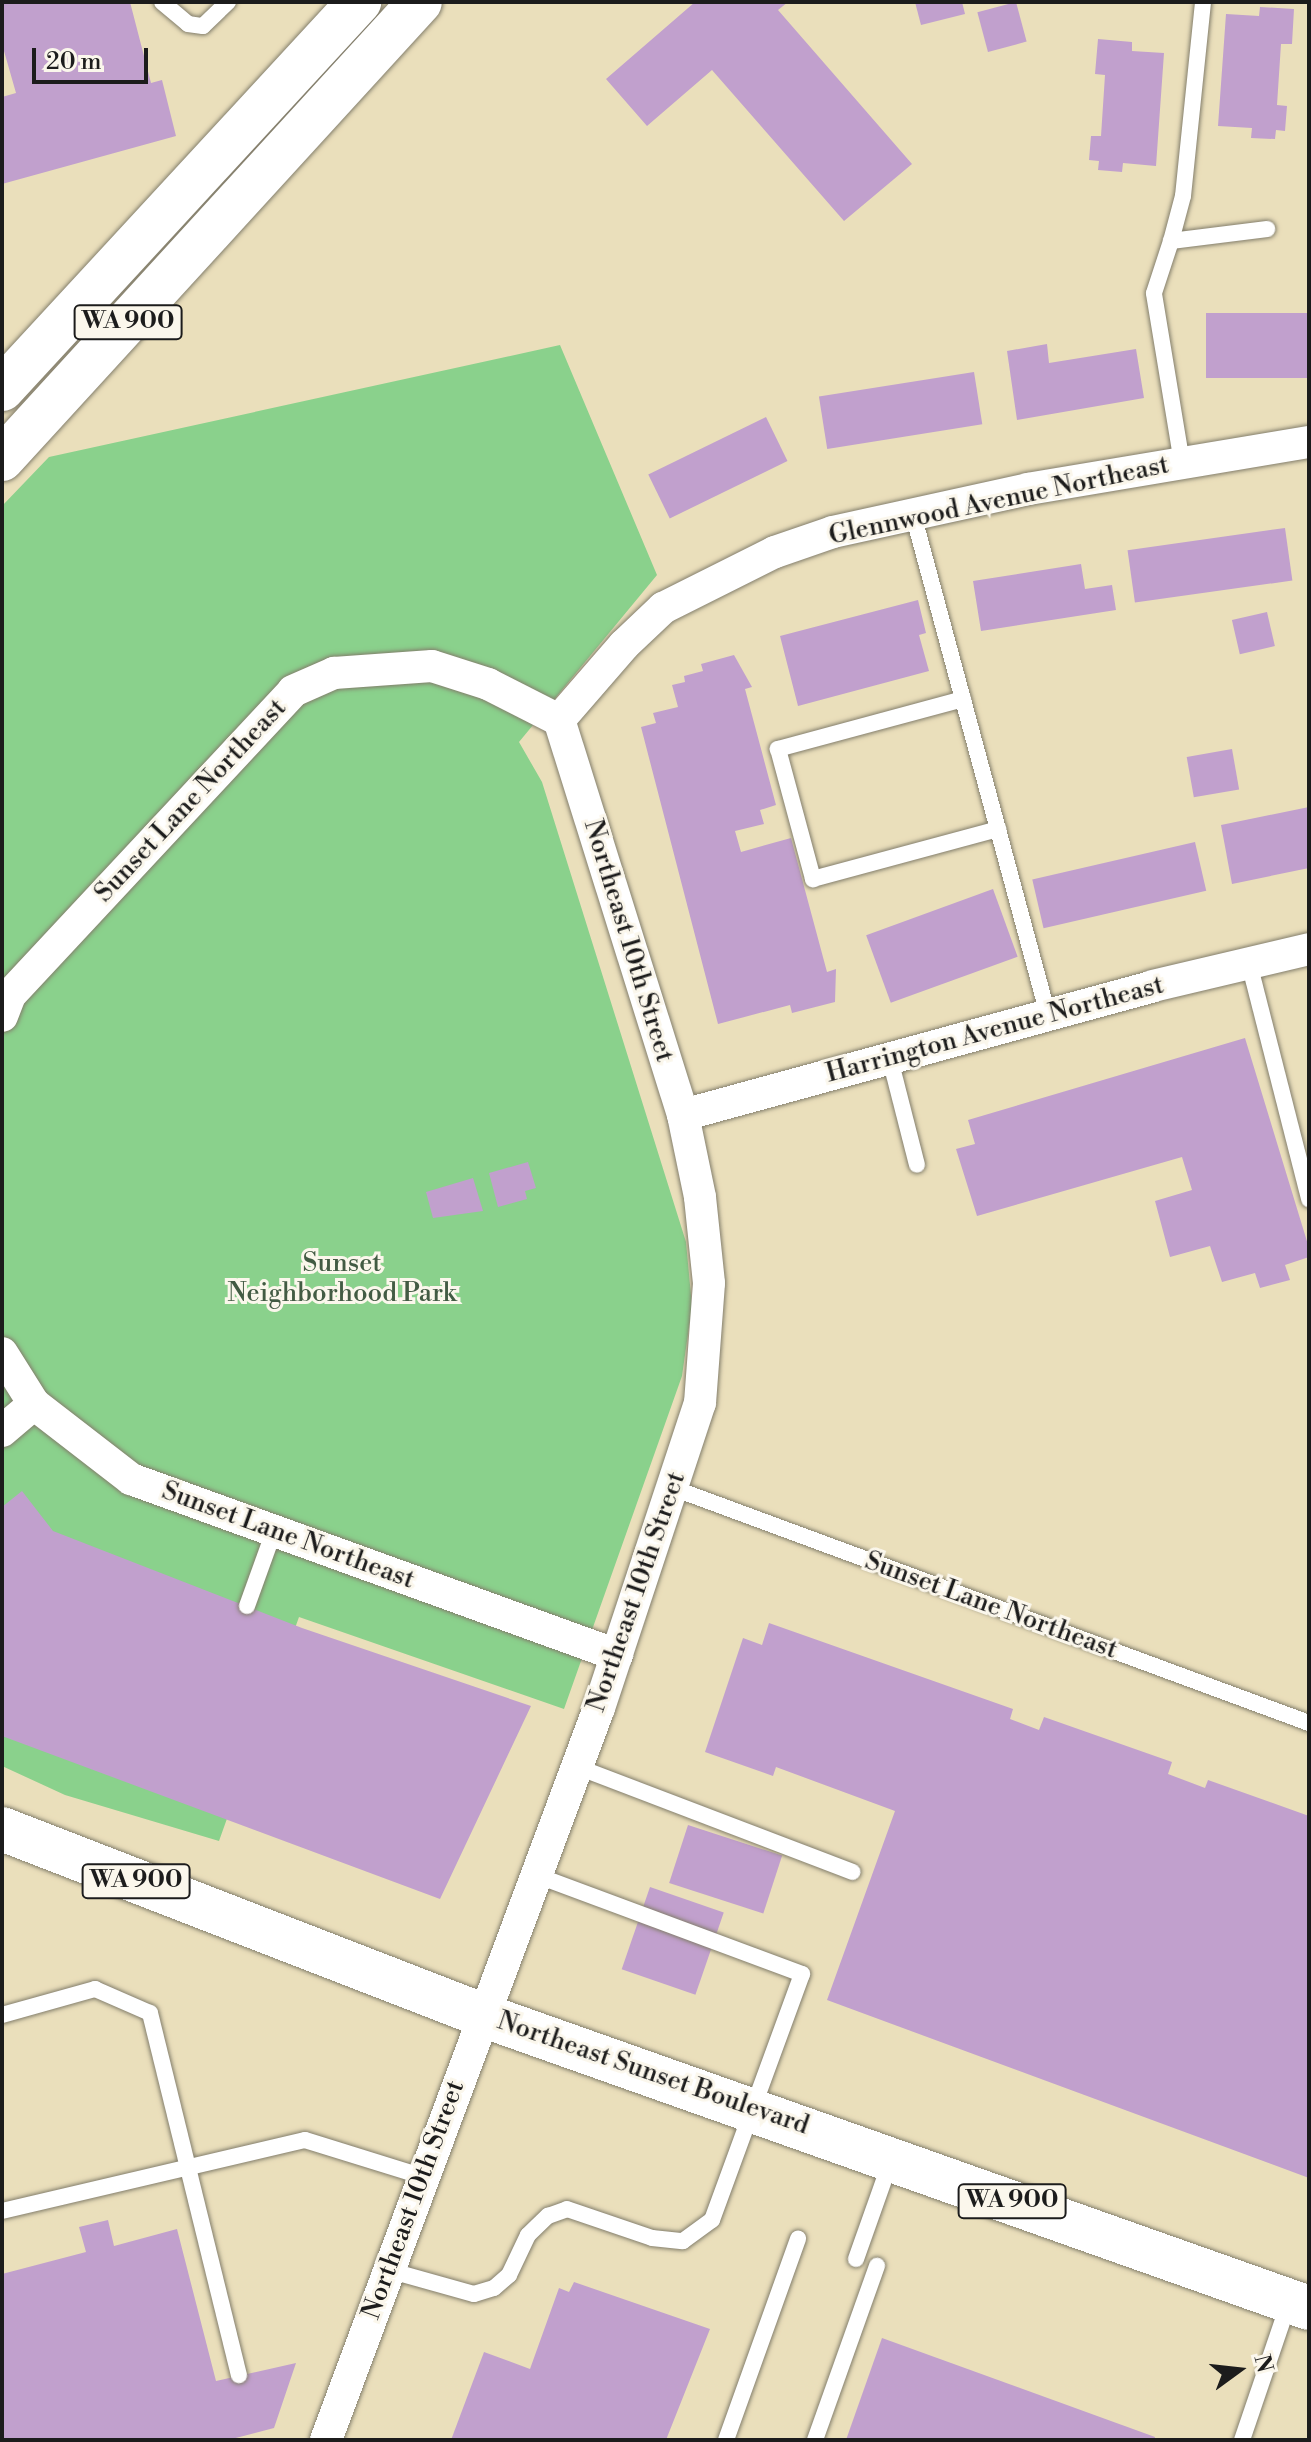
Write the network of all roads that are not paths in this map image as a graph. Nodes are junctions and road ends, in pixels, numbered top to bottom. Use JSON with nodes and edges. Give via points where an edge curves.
{"nodes":[{"id":1,"x":162,"y":2,"type":"edge"},
{"id":2,"x":228,"y":2,"type":"edge"},
{"id":3,"x":420,"y":2,"type":"edge"},
{"id":4,"x":1203,"y":2,"type":"edge"},
{"id":5,"x":358,"y":3,"type":"edge"},
{"id":6,"x":1267,"y":229,"type":"dead end"},
{"id":7,"x":1171,"y":241,"type":"junction"},
{"id":8,"x":2,"y":389,"type":"edge"},
{"id":9,"x":1309,"y":442,"type":"edge"},
{"id":10,"x":2,"y":459,"type":"edge"},
{"id":11,"x":1182,"y":463,"type":"junction"},
{"id":12,"x":913,"y":514,"type":"junction"},
{"id":13,"x":963,"y":699,"type":"junction"},
{"id":14,"x":559,"y":720,"type":"junction"},
{"id":15,"x":998,"y":829,"type":"junction"},
{"id":16,"x":1309,"y":949,"type":"edge"},
{"id":17,"x":1249,"y":963,"type":"junction"},
{"id":18,"x":1048,"y":1015,"type":"junction"},
{"id":19,"x":2,"y":1016,"type":"edge"},
{"id":20,"x":890,"y":1059,"type":"junction"},
{"id":21,"x":683,"y":1115,"type":"junction"},
{"id":22,"x":917,"y":1165,"type":"dead end"},
{"id":23,"x":1309,"y":1199,"type":"edge"},
{"id":24,"x":2,"y":1353,"type":"edge"},
{"id":25,"x":34,"y":1404,"type":"junction"},
{"id":26,"x":2,"y":1431,"type":"edge"},
{"id":27,"x":673,"y":1488,"type":"junction"},
{"id":28,"x":274,"y":1531,"type":"junction"},
{"id":29,"x":247,"y":1606,"type":"dead end"},
{"id":30,"x":617,"y":1655,"type":"junction"},
{"id":31,"x":1309,"y":1723,"type":"edge"},
{"id":32,"x":575,"y":1766,"type":"junction"},
{"id":33,"x":2,"y":1829,"type":"edge"},
{"id":34,"x":852,"y":1872,"type":"dead end"},
{"id":35,"x":536,"y":1875,"type":"junction"},
{"id":36,"x":2,"y":2015,"type":"edge"},
{"id":37,"x":482,"y":2015,"type":"junction"},
{"id":38,"x":753,"y":2108,"type":"junction"},
{"id":39,"x":892,"y":2157,"type":"junction"},
{"id":40,"x":187,"y":2168,"type":"junction"},
{"id":41,"x":421,"y":2176,"type":"junction"},
{"id":42,"x":2,"y":2211,"type":"edge"},
{"id":43,"x":798,"y":2239,"type":"dead end"},
{"id":44,"x":856,"y":2259,"type":"dead end"},
{"id":45,"x":877,"y":2266,"type":"dead end"},
{"id":46,"x":388,"y":2270,"type":"junction"},
{"id":47,"x":1299,"y":2304,"type":"edge"},
{"id":48,"x":239,"y":2375,"type":"dead end"},
{"id":49,"x":326,"y":2440,"type":"edge"},
{"id":50,"x":726,"y":2440,"type":"edge"},
{"id":51,"x":815,"y":2440,"type":"edge"},
{"id":52,"x":1242,"y":2440,"type":"edge"}],
"edges":[{"from":1,"to":2,"type":"lane","via":[[188,24],[203,26]]},
{"from":3,"to":10,"type":"main road","number":"WA 900"},
{"from":4,"to":7,"type":"lane","via":[[1183,196]]},
{"from":5,"to":8,"type":"main road","number":"WA 900"},
{"from":6,"to":7,"type":"lane"},
{"from":7,"to":11,"type":"lane","via":[[1154,293]]},
{"from":9,"to":11,"type":"street","name":"Glennwood Avenue Northeast"},
{"from":11,"to":12,"type":"street","name":"Glennwood Avenue Northeast"},
{"from":12,"to":13,"type":"lane"},
{"from":12,"to":14,"type":"street","name":"Glennwood Avenue Northeast","via":[[775,552],[663,608]]},
{"from":13,"to":15,"type":"lane"},
{"from":13,"to":15,"type":"lane","via":[[778,749],[813,879]]},
{"from":14,"to":19,"type":"street","name":"Sunset Lane Northeast","via":[[488,684],[432,666],[334,673],[293,691],[10,995]]},
{"from":14,"to":21,"type":"street","name":"Northeast 10th Street"},
{"from":15,"to":18,"type":"lane"},
{"from":16,"to":17,"type":"street","name":"Harrington Avenue Northeast"},
{"from":17,"to":18,"type":"street","name":"Harrington Avenue Northeast"},
{"from":17,"to":23,"type":"lane"},
{"from":18,"to":20,"type":"street","name":"Harrington Avenue Northeast"},
{"from":20,"to":21,"type":"street","name":"Harrington Avenue Northeast"},
{"from":20,"to":22,"type":"lane"},
{"from":21,"to":27,"type":"street","name":"Northeast 10th Street","via":[[700,1197],[708,1343],[700,1403]]},
{"from":24,"to":25,"type":"street","name":"Sunset Lane Northeast"},
{"from":25,"to":26,"type":"street"},
{"from":25,"to":28,"type":"street","name":"Sunset Lane Northeast","via":[[131,1479]]},
{"from":27,"to":30,"type":"street","name":"Northeast 10th Street"},
{"from":27,"to":31,"type":"lane","name":"Sunset Lane Northeast"},
{"from":28,"to":29,"type":"lane"},
{"from":28,"to":30,"type":"street","name":"Sunset Lane Northeast"},
{"from":30,"to":32,"type":"street","name":"Northeast 10th Street"},
{"from":32,"to":34,"type":"lane"},
{"from":32,"to":35,"type":"street","name":"Northeast 10th Street"},
{"from":33,"to":37,"type":"main road","name":"Northeast Sunset Boulevard","number":"WA 900"},
{"from":35,"to":37,"type":"street","name":"Northeast 10th Street"},
{"from":35,"to":38,"type":"lane","via":[[802,1974]]},
{"from":36,"to":40,"type":"lane","via":[[95,1989],[150,2013]]},
{"from":37,"to":38,"type":"main road","name":"Northeast Sunset Boulevard","number":"WA 900"},
{"from":37,"to":41,"type":"street","name":"Northeast 10th Street"},
{"from":38,"to":39,"type":"main road","name":"Northeast Sunset Boulevard","number":"WA 900"},
{"from":38,"to":46,"type":"lane","via":[[712,2220],[683,2241],[652,2238],[567,2209],[548,2216],[528,2235],[509,2275],[494,2288],[474,2294]]},
{"from":39,"to":44,"type":"lane"},
{"from":39,"to":47,"type":"main road","name":"Northeast Sunset Boulevard","number":"WA 900"},
{"from":40,"to":41,"type":"lane","via":[[305,2140]]},
{"from":40,"to":42,"type":"lane"},
{"from":40,"to":48,"type":"lane"},
{"from":41,"to":46,"type":"street","name":"Northeast 10th Street"},
{"from":43,"to":50,"type":"lane"},
{"from":45,"to":51,"type":"lane"},
{"from":46,"to":49,"type":"street","name":"Northeast 10th Street"},
{"from":47,"to":52,"type":"lane"}]}
